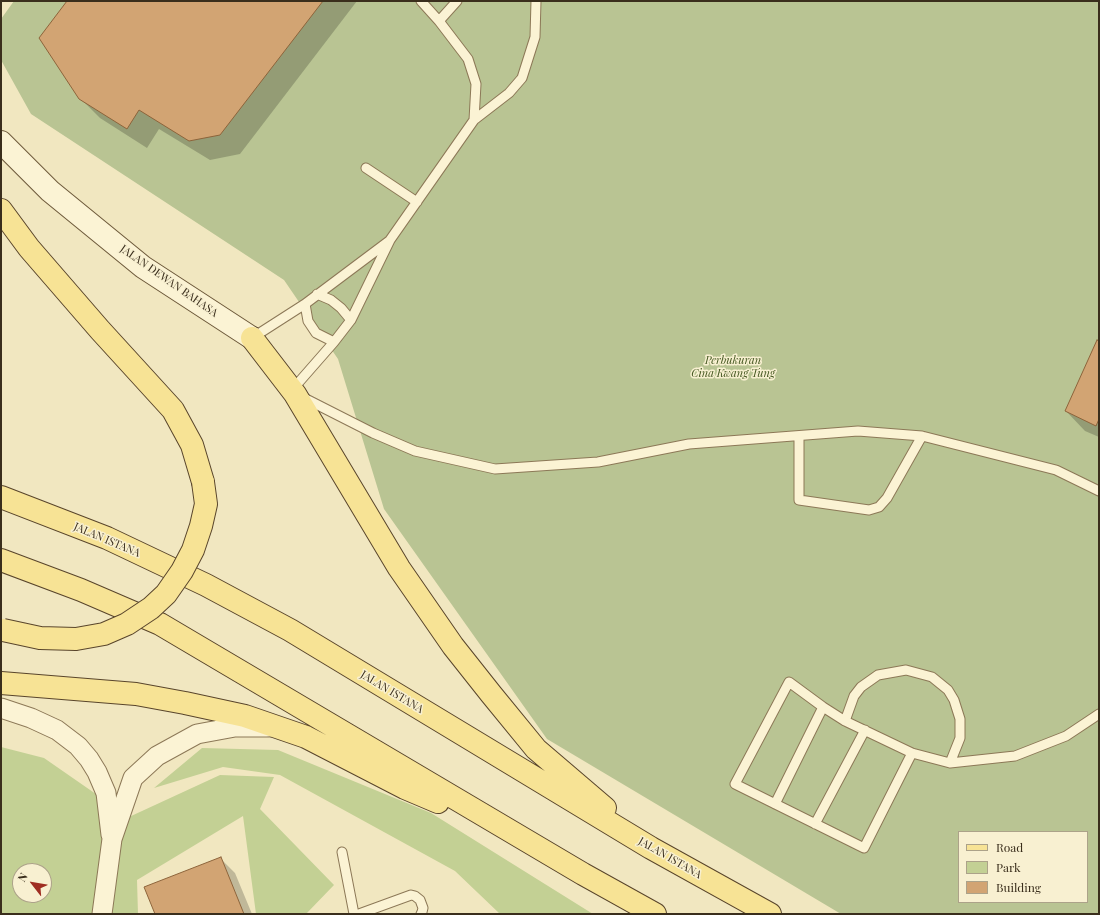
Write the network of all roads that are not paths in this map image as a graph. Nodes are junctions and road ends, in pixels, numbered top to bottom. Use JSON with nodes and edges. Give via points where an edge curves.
{"nodes":[{"id":1,"x":421,"y":1,"type":"edge"},
{"id":2,"x":457,"y":1,"type":"edge"},
{"id":3,"x":536,"y":1,"type":"edge"},
{"id":4,"x":439,"y":21,"type":"junction"},
{"id":5,"x":474,"y":120,"type":"junction"},
{"id":6,"x":1,"y":127,"type":"edge"},
{"id":7,"x":1,"y":142,"type":"edge"},
{"id":8,"x":366,"y":168,"type":"dead end"},
{"id":9,"x":50,"y":191,"type":"junction"},
{"id":10,"x":417,"y":202,"type":"junction"},
{"id":11,"x":1,"y":210,"type":"edge"},
{"id":12,"x":390,"y":240,"type":"junction"},
{"id":13,"x":317,"y":294,"type":"junction"},
{"id":14,"x":305,"y":304,"type":"junction"},
{"id":15,"x":351,"y":320,"type":"junction"},
{"id":16,"x":252,"y":338,"type":"junction"},
{"id":17,"x":334,"y":342,"type":"junction"},
{"id":18,"x":294,"y":392,"type":"junction"},
{"id":19,"x":799,"y":436,"type":"junction"},
{"id":20,"x":922,"y":436,"type":"junction"},
{"id":21,"x":1099,"y":491,"type":"edge"},
{"id":22,"x":1,"y":497,"type":"edge"},
{"id":23,"x":1,"y":560,"type":"edge"},
{"id":24,"x":2,"y":629,"type":"edge"},
{"id":25,"x":1,"y":683,"type":"edge"},
{"id":26,"x":824,"y":707,"type":"junction"},
{"id":27,"x":1,"y":708,"type":"edge"},
{"id":28,"x":1099,"y":714,"type":"edge"},
{"id":29,"x":845,"y":721,"type":"junction"},
{"id":30,"x":276,"y":727,"type":"junction"},
{"id":31,"x":865,"y":730,"type":"junction"},
{"id":32,"x":912,"y":753,"type":"junction"},
{"id":33,"x":950,"y":764,"type":"junction"},
{"id":34,"x":775,"y":804,"type":"junction"},
{"id":35,"x":815,"y":824,"type":"junction"},
{"id":36,"x":112,"y":839,"type":"junction"},
{"id":37,"x":651,"y":848,"type":"junction"},
{"id":38,"x":342,"y":852,"type":"dead end"},
{"id":39,"x":583,"y":874,"type":"junction"},
{"id":40,"x":102,"y":914,"type":"edge"},
{"id":41,"x":354,"y":914,"type":"edge"},
{"id":42,"x":359,"y":914,"type":"edge"},
{"id":43,"x":421,"y":914,"type":"edge"},
{"id":44,"x":655,"y":914,"type":"edge"},
{"id":45,"x":770,"y":914,"type":"edge"}],
"edges":[{"from":1,"to":4,"type":"lane"},
{"from":2,"to":4,"type":"lane"},
{"from":3,"to":5,"type":"lane","via":[[536,37],[522,78],[509,93]]},
{"from":4,"to":5,"type":"lane","via":[[468,59],[476,84]]},
{"from":5,"to":10,"type":"lane"},
{"from":6,"to":9,"type":"main road","name":"JALAN DEWAN BAHASA"},
{"from":7,"to":9,"type":"main road","name":"JALAN DEWAN BAHASA"},
{"from":8,"to":10,"type":"lane"},
{"from":9,"to":16,"type":"main road","name":"JALAN DEWAN BAHASA","via":[[143,267]]},
{"from":10,"to":12,"type":"lane"},
{"from":11,"to":24,"type":"main road","bridge":true,"via":[[34,254],[173,410],[192,445],[203,482],[206,504],[193,550],[182,571],[166,594],[127,624],[104,634],[76,639],[40,638]]},
{"from":12,"to":13,"type":"lane"},
{"from":12,"to":15,"type":"lane"},
{"from":13,"to":14,"type":"lane"},
{"from":13,"to":15,"type":"lane","via":[[332,300]]},
{"from":14,"to":16,"type":"lane"},
{"from":14,"to":17,"type":"lane","via":[[308,320],[316,333]]},
{"from":15,"to":17,"type":"lane"},
{"from":16,"to":18,"type":"main road"},
{"from":17,"to":18,"type":"lane"},
{"from":18,"to":19,"type":"lane","via":[[372,433],[415,451],[495,470],[598,462],[689,444]]},
{"from":18,"to":37,"type":"main road","via":[[399,568],[490,694],[536,749]]},
{"from":19,"to":20,"type":"lane","via":[[858,431]]},
{"from":19,"to":20,"type":"lane","via":[[799,500],[869,510],[879,507],[887,498]]},
{"from":20,"to":21,"type":"lane","via":[[1056,470]]},
{"from":22,"to":37,"type":"main road","name":"JALAN ISTANA","via":[[107,538],[206,585],[290,630]]},
{"from":23,"to":39,"type":"main road","via":[[81,590],[160,624]]},
{"from":25,"to":30,"type":"main road","via":[[136,694],[245,716]]},
{"from":26,"to":29,"type":"lane"},
{"from":26,"to":34,"type":"lane"},
{"from":26,"to":34,"type":"lane","via":[[789,682],[734,784]]},
{"from":27,"to":36,"type":"street","via":[[57,730],[78,746],[97,772],[106,793]]},
{"from":28,"to":33,"type":"lane","via":[[1066,736],[1015,756]]},
{"from":29,"to":31,"type":"lane"},
{"from":29,"to":33,"type":"lane","via":[[854,696],[861,687],[878,675],[906,670],[932,678],[948,690],[960,719],[960,738]]},
{"from":30,"to":36,"type":"street","via":[[235,727],[197,734],[157,756],[133,778]]},
{"from":30,"to":39,"type":"main road","via":[[306,737]]},
{"from":31,"to":32,"type":"lane"},
{"from":31,"to":35,"type":"lane"},
{"from":32,"to":33,"type":"lane"},
{"from":32,"to":35,"type":"lane","via":[[864,848]]},
{"from":34,"to":35,"type":"lane"},
{"from":36,"to":40,"type":"street"},
{"from":37,"to":45,"type":"main road","name":"JALAN ISTANA"},
{"from":38,"to":41,"type":"lane"},
{"from":39,"to":44,"type":"main road"},
{"from":42,"to":43,"type":"lane","via":[[411,895],[420,900],[423,908]]}]}
